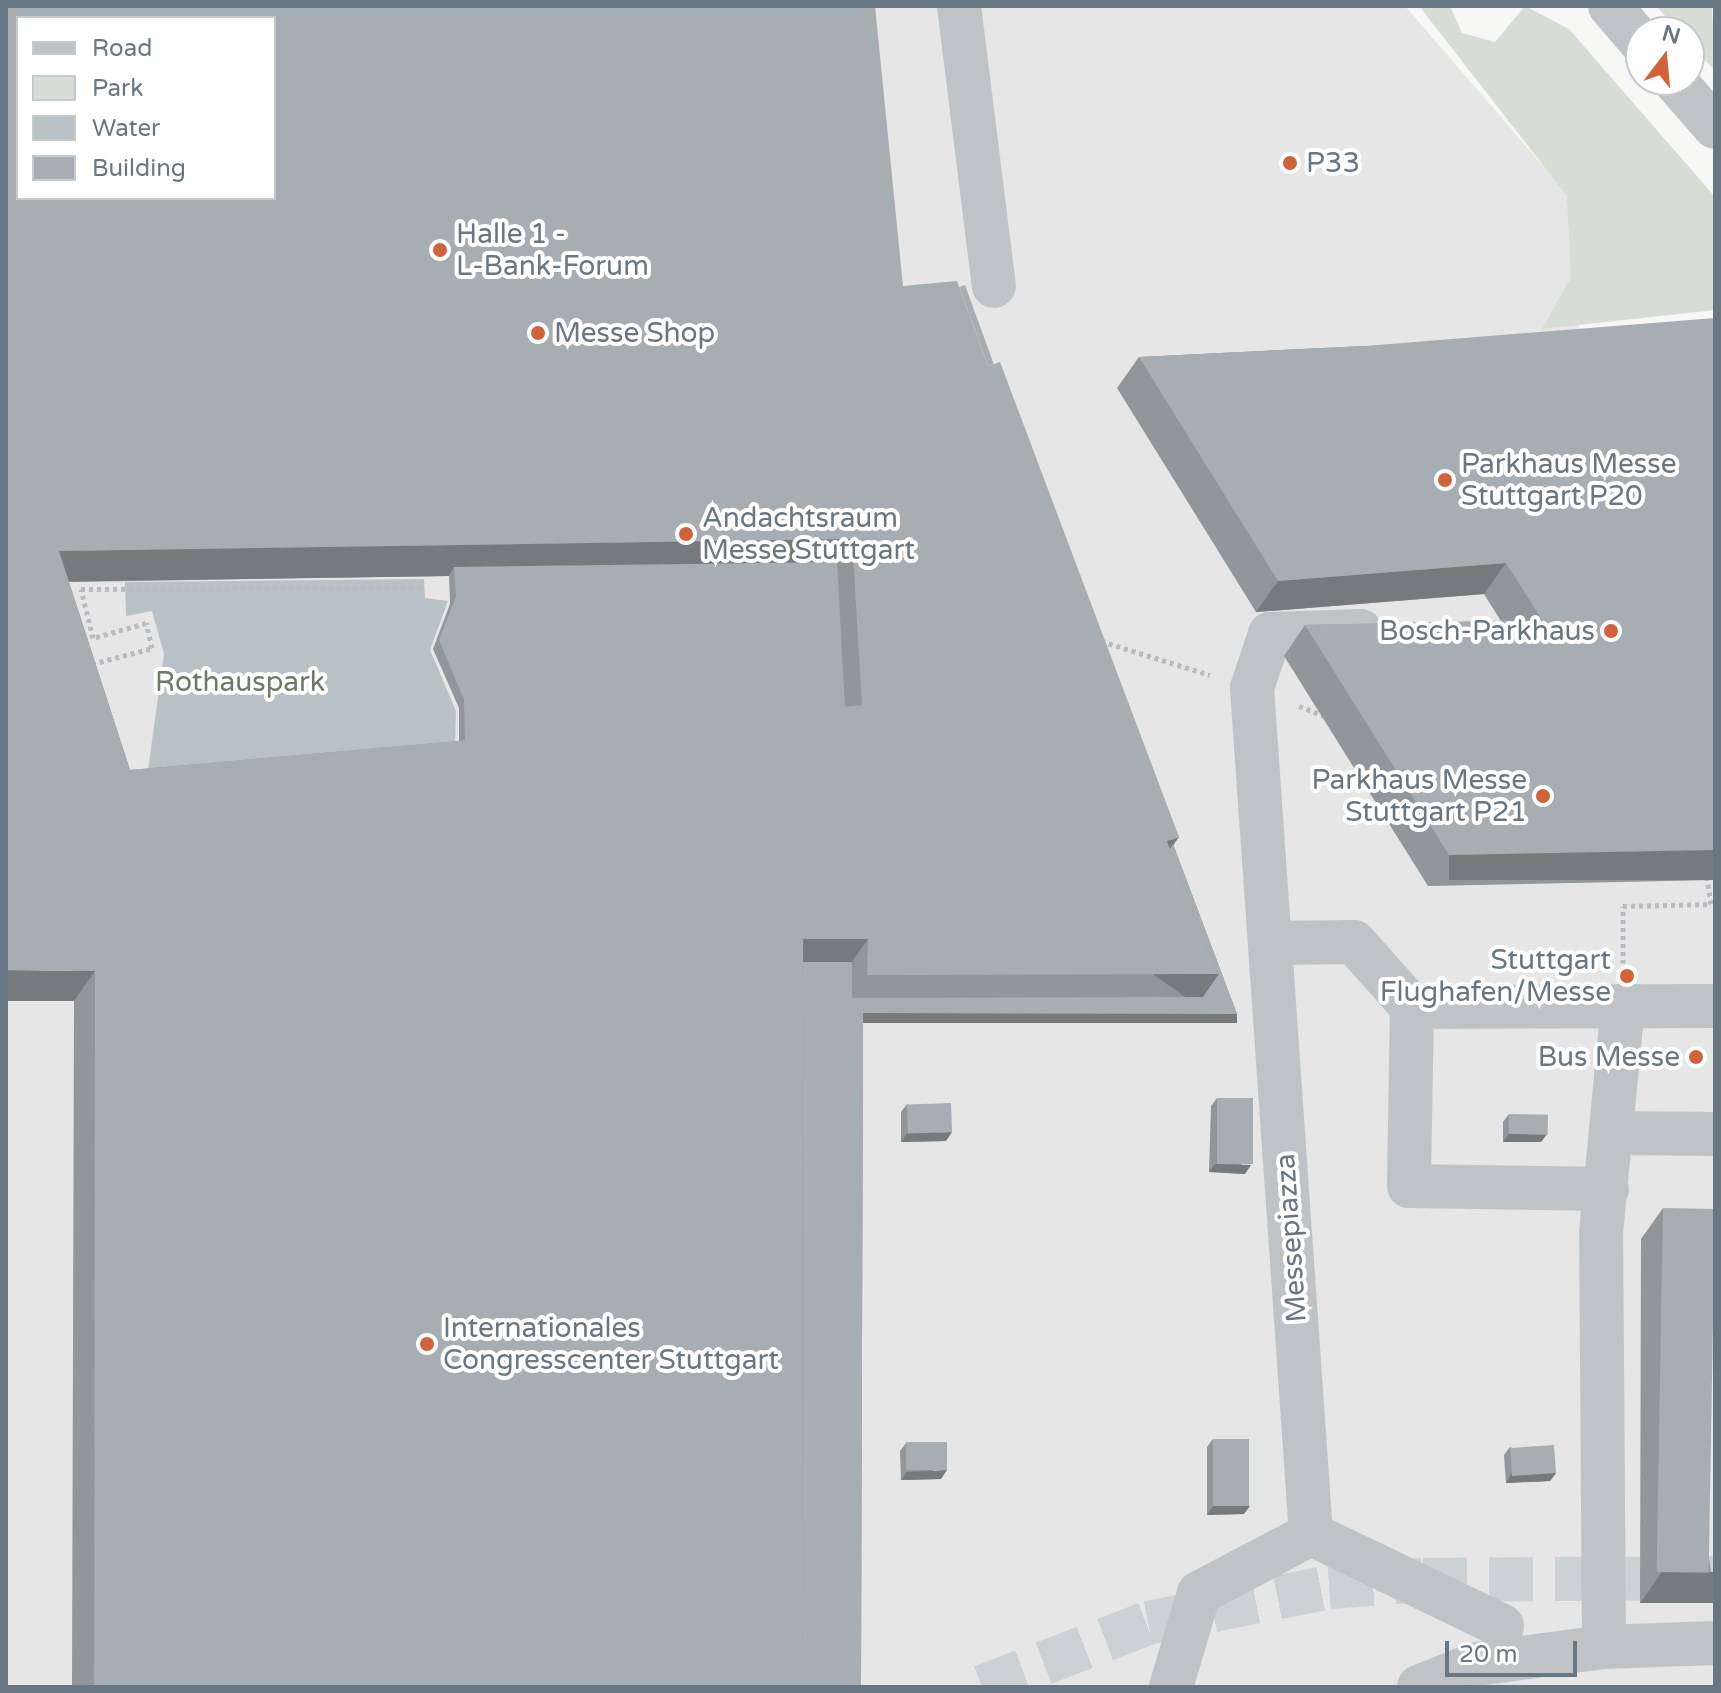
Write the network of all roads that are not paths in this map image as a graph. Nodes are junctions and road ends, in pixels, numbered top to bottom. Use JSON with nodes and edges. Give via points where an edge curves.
{"nodes":[{"id":1,"x":959,"y":6,"type":"edge"},
{"id":2,"x":1610,"y":6,"type":"edge"},
{"id":3,"x":1625,"y":23,"type":"edge"},
{"id":4,"x":1688,"y":96,"type":"edge"},
{"id":5,"x":1715,"y":127,"type":"edge"},
{"id":6,"x":994,"y":286,"type":"dead end"},
{"id":7,"x":1409,"y":629,"type":"edge"},
{"id":8,"x":1270,"y":943,"type":"junction"},
{"id":9,"x":1623,"y":1006,"type":"junction"},
{"id":10,"x":1715,"y":1006,"type":"edge"},
{"id":11,"x":1412,"y":1007,"type":"junction"},
{"id":12,"x":1613,"y":1133,"type":"junction"},
{"id":13,"x":1715,"y":1134,"type":"edge"},
{"id":14,"x":1607,"y":1189,"type":"junction"},
{"id":15,"x":1311,"y":1534,"type":"junction"},
{"id":16,"x":1502,"y":1626,"type":"dead end"},
{"id":17,"x":1715,"y":1643,"type":"edge"},
{"id":18,"x":1604,"y":1647,"type":"junction"},
{"id":19,"x":1171,"y":1687,"type":"edge"},
{"id":20,"x":1419,"y":1687,"type":"edge"}],
"edges":[{"from":1,"to":6,"type":"street"},
{"from":2,"to":3,"type":"street"},
{"from":4,"to":5,"type":"street"},
{"from":7,"to":8,"type":"street","name":"Messepiazza","via":[[1270,634],[1252,688]]},
{"from":8,"to":11,"type":"street","via":[[1354,942]]},
{"from":8,"to":15,"type":"street","name":"Messepiazza"},
{"from":9,"to":10,"type":"street"},
{"from":9,"to":11,"type":"street"},
{"from":9,"to":12,"type":"street"},
{"from":11,"to":14,"type":"street","via":[[1409,1186]]},
{"from":12,"to":13,"type":"street"},
{"from":12,"to":14,"type":"street"},
{"from":14,"to":18,"type":"street","via":[[1601,1233]]},
{"from":15,"to":16,"type":"street"},
{"from":15,"to":19,"type":"street","via":[[1199,1593]]},
{"from":17,"to":18,"type":"street"},
{"from":18,"to":20,"type":"street","via":[[1476,1664]]}]}
